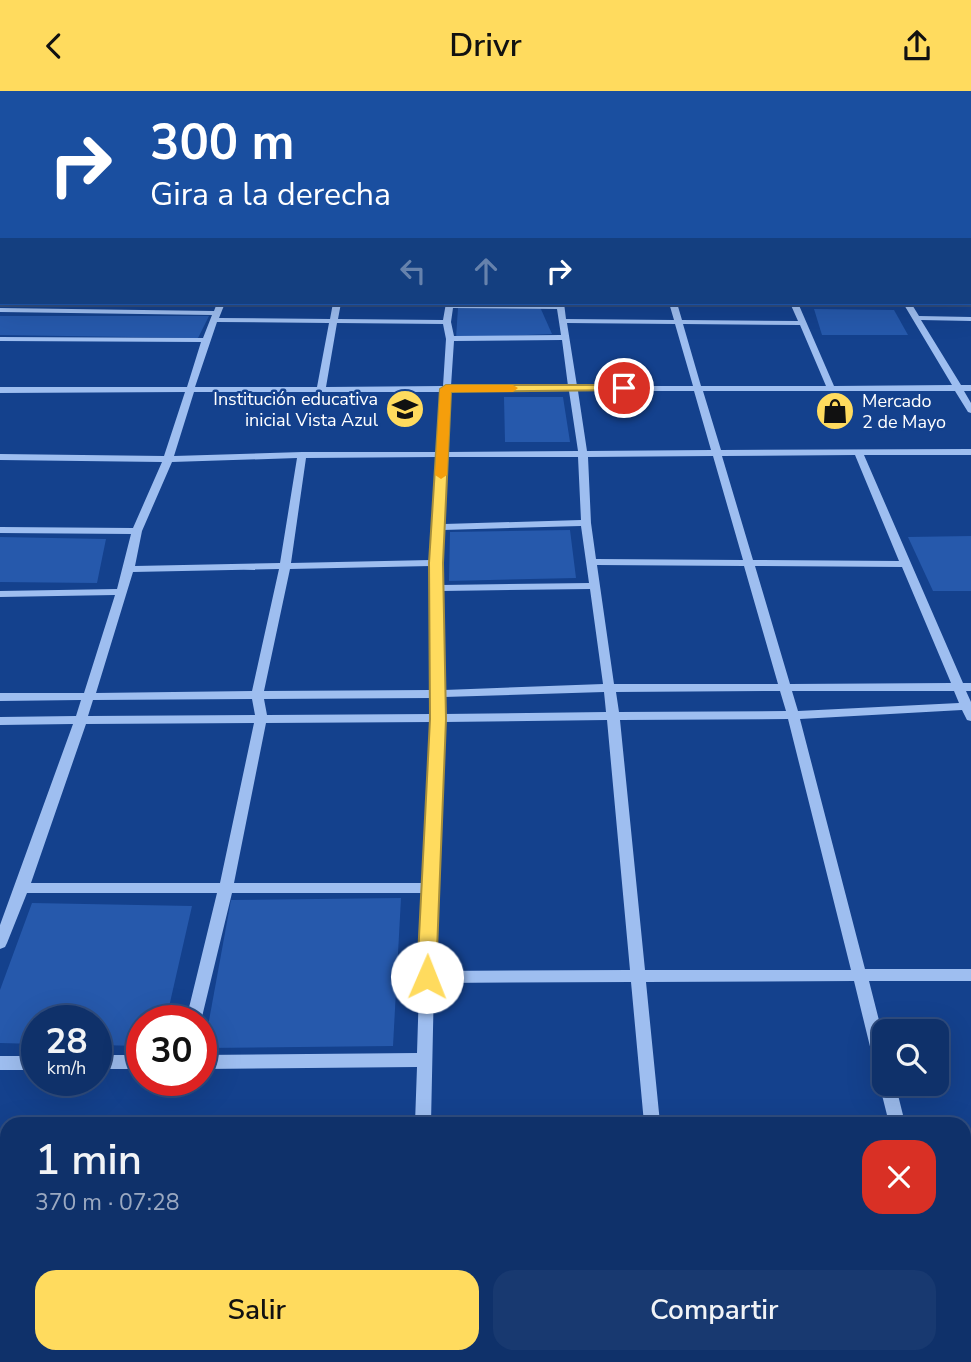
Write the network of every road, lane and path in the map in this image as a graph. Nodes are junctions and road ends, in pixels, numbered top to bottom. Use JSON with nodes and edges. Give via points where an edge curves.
{"nodes":[{"id":1,"x":725,"y":91,"type":"edge"},
{"id":2,"x":740,"y":91,"type":"edge"},
{"id":3,"x":337,"y":305,"type":"edge"},
{"id":4,"x":450,"y":305,"type":"edge"},
{"id":5,"x":560,"y":305,"type":"edge"},
{"id":6,"x":674,"y":305,"type":"edge"},
{"id":7,"x":795,"y":305,"type":"edge"},
{"id":8,"x":908,"y":305,"type":"edge"},
{"id":9,"x":0,"y":310,"type":"edge"},
{"id":10,"x":217,"y":312,"type":"edge"},
{"id":11,"x":916,"y":318,"type":"junction"},
{"id":12,"x":971,"y":319,"type":"edge"},
{"id":13,"x":562,"y":321,"type":"junction"},
{"id":14,"x":679,"y":321,"type":"junction"},
{"id":15,"x":333,"y":322,"type":"junction"},
{"id":16,"x":447,"y":322,"type":"junction"},
{"id":17,"x":801,"y":323,"type":"junction"},
{"id":18,"x":566,"y":337,"type":"junction"},
{"id":19,"x":0,"y":339,"type":"edge"},
{"id":20,"x":450,"y":339,"type":"junction"},
{"id":21,"x":206,"y":340,"type":"junction"},
{"id":22,"x":192,"y":388,"type":"junction"},
{"id":23,"x":574,"y":388,"type":"junction"},
{"id":24,"x":698,"y":388,"type":"junction"},
{"id":25,"x":831,"y":388,"type":"junction"},
{"id":26,"x":957,"y":388,"type":"junction"},
{"id":27,"x":971,"y":388,"type":"edge"},
{"id":28,"x":321,"y":389,"type":"junction"},
{"id":29,"x":446,"y":389,"type":"junction"},
{"id":30,"x":0,"y":390,"type":"edge"},
{"id":31,"x":971,"y":410,"type":"edge"},
{"id":32,"x":717,"y":452,"type":"junction"},
{"id":33,"x":858,"y":452,"type":"junction"},
{"id":34,"x":971,"y":452,"type":"edge"},
{"id":35,"x":583,"y":453,"type":"junction"},
{"id":36,"x":442,"y":454,"type":"junction"},
{"id":37,"x":302,"y":455,"type":"junction"},
{"id":38,"x":0,"y":457,"type":"edge"},
{"id":39,"x":168,"y":459,"type":"junction"},
{"id":40,"x":586,"y":523,"type":"junction"},
{"id":41,"x":439,"y":527,"type":"junction"},
{"id":42,"x":0,"y":530,"type":"edge"},
{"id":43,"x":137,"y":531,"type":"junction"},
{"id":44,"x":592,"y":562,"type":"junction"},
{"id":45,"x":436,"y":563,"type":"junction"},
{"id":46,"x":749,"y":563,"type":"junction"},
{"id":47,"x":905,"y":564,"type":"junction"},
{"id":48,"x":285,"y":567,"type":"junction"},
{"id":49,"x":129,"y":569,"type":"junction"},
{"id":50,"x":595,"y":586,"type":"junction"},
{"id":51,"x":436,"y":588,"type":"junction"},
{"id":52,"x":121,"y":592,"type":"junction"},
{"id":53,"x":0,"y":594,"type":"edge"},
{"id":54,"x":965,"y":687,"type":"edge"},
{"id":55,"x":608,"y":688,"type":"junction"},
{"id":56,"x":785,"y":688,"type":"junction"},
{"id":57,"x":257,"y":694,"type":"junction"},
{"id":58,"x":435,"y":694,"type":"junction"},
{"id":59,"x":87,"y":696,"type":"junction"},
{"id":60,"x":0,"y":697,"type":"edge"},
{"id":61,"x":970,"y":710,"type":"edge"},
{"id":62,"x":793,"y":715,"type":"junction"},
{"id":63,"x":613,"y":716,"type":"junction"},
{"id":64,"x":261,"y":717,"type":"junction"},
{"id":65,"x":438,"y":719,"type":"junction"},
{"id":66,"x":81,"y":720,"type":"junction"},
{"id":67,"x":0,"y":721,"type":"edge"},
{"id":68,"x":226,"y":887,"type":"junction"},
{"id":69,"x":22,"y":888,"type":"junction"},
{"id":70,"x":429,"y":888,"type":"junction"},
{"id":71,"x":0,"y":943,"type":"edge"},
{"id":72,"x":859,"y":975,"type":"junction"},
{"id":73,"x":971,"y":975,"type":"edge"},
{"id":74,"x":637,"y":976,"type":"junction"},
{"id":75,"x":427,"y":977,"type":"junction"},
{"id":76,"x":198,"y":1005,"type":"edge"},
{"id":77,"x":872,"y":1025,"type":"edge"},
{"id":78,"x":424,"y":1060,"type":"junction"},
{"id":79,"x":217,"y":1062,"type":"edge"},
{"id":80,"x":0,"y":1063,"type":"edge"},
{"id":81,"x":21,"y":1063,"type":"edge"},
{"id":82,"x":890,"y":1096,"type":"edge"},
{"id":83,"x":423,"y":1117,"type":"edge"},
{"id":84,"x":651,"y":1117,"type":"edge"},
{"id":85,"x":896,"y":1117,"type":"edge"}],
"edges":[{"from":1,"to":2,"type":"street"},
{"from":3,"to":15,"type":"street"},
{"from":4,"to":5,"type":"street"},
{"from":4,"to":16,"type":"street"},
{"from":5,"to":13,"type":"street"},
{"from":6,"to":14,"type":"street"},
{"from":7,"to":17,"type":"street"},
{"from":8,"to":11,"type":"street"},
{"from":9,"to":10,"type":"street"},
{"from":10,"to":15,"type":"street"},
{"from":10,"to":21,"type":"street"},
{"from":11,"to":12,"type":"street"},
{"from":11,"to":26,"type":"street"},
{"from":13,"to":14,"type":"street"},
{"from":13,"to":18,"type":"street"},
{"from":14,"to":17,"type":"street"},
{"from":14,"to":24,"type":"street"},
{"from":15,"to":16,"type":"street"},
{"from":15,"to":28,"type":"street"},
{"from":16,"to":20,"type":"street"},
{"from":17,"to":25,"type":"street"},
{"from":18,"to":20,"type":"street"},
{"from":18,"to":23,"type":"street"},
{"from":19,"to":21,"type":"street"},
{"from":20,"to":29,"type":"street"},
{"from":21,"to":22,"type":"street"},
{"from":22,"to":28,"type":"street"},
{"from":22,"to":30,"type":"street"},
{"from":22,"to":39,"type":"street"},
{"from":23,"to":24,"type":"street"},
{"from":23,"to":29,"type":"street"},
{"from":23,"to":35,"type":"street"},
{"from":24,"to":25,"type":"street"},
{"from":24,"to":32,"type":"street"},
{"from":25,"to":26,"type":"street"},
{"from":26,"to":27,"type":"street"},
{"from":26,"to":31,"type":"street"},
{"from":28,"to":29,"type":"street"},
{"from":29,"to":36,"type":"street"},
{"from":32,"to":33,"type":"street"},
{"from":32,"to":35,"type":"street"},
{"from":32,"to":46,"type":"street"},
{"from":33,"to":34,"type":"street"},
{"from":33,"to":47,"type":"street"},
{"from":35,"to":36,"type":"street"},
{"from":35,"to":40,"type":"street"},
{"from":36,"to":37,"type":"street"},
{"from":36,"to":41,"type":"street"},
{"from":37,"to":39,"type":"street"},
{"from":37,"to":48,"type":"street"},
{"from":38,"to":39,"type":"street"},
{"from":39,"to":43,"type":"street"},
{"from":40,"to":41,"type":"street"},
{"from":40,"to":44,"type":"street"},
{"from":41,"to":45,"type":"street"},
{"from":42,"to":43,"type":"street"},
{"from":43,"to":49,"type":"street"},
{"from":44,"to":46,"type":"street"},
{"from":44,"to":50,"type":"street"},
{"from":45,"to":48,"type":"street"},
{"from":45,"to":51,"type":"street"},
{"from":46,"to":47,"type":"street"},
{"from":46,"to":56,"type":"street"},
{"from":47,"to":54,"type":"street"},
{"from":48,"to":49,"type":"street"},
{"from":48,"to":57,"type":"street"},
{"from":49,"to":52,"type":"street"},
{"from":50,"to":51,"type":"street"},
{"from":50,"to":55,"type":"street"},
{"from":51,"to":58,"type":"street"},
{"from":52,"to":53,"type":"street"},
{"from":52,"to":59,"type":"street"},
{"from":54,"to":56,"type":"street"},
{"from":54,"to":61,"type":"street"},
{"from":55,"to":56,"type":"street"},
{"from":55,"to":58,"type":"street"},
{"from":55,"to":63,"type":"street"},
{"from":56,"to":62,"type":"street"},
{"from":57,"to":58,"type":"street"},
{"from":57,"to":59,"type":"street"},
{"from":57,"to":64,"type":"street"},
{"from":58,"to":65,"type":"street"},
{"from":59,"to":60,"type":"street"},
{"from":59,"to":66,"type":"street"},
{"from":61,"to":62,"type":"street"},
{"from":62,"to":63,"type":"street"},
{"from":62,"to":72,"type":"street"},
{"from":63,"to":65,"type":"street"},
{"from":63,"to":74,"type":"street"},
{"from":64,"to":65,"type":"street"},
{"from":64,"to":66,"type":"street"},
{"from":64,"to":68,"type":"street"},
{"from":65,"to":70,"type":"street"},
{"from":66,"to":67,"type":"street"},
{"from":66,"to":69,"type":"street"},
{"from":68,"to":69,"type":"street"},
{"from":68,"to":70,"type":"street"},
{"from":68,"to":76,"type":"street"},
{"from":69,"to":71,"type":"street"},
{"from":70,"to":75,"type":"street"},
{"from":72,"to":73,"type":"street"},
{"from":72,"to":74,"type":"street"},
{"from":72,"to":77,"type":"street"},
{"from":74,"to":75,"type":"street"},
{"from":74,"to":84,"type":"street"},
{"from":75,"to":78,"type":"street"},
{"from":78,"to":79,"type":"street"},
{"from":78,"to":83,"type":"street"},
{"from":80,"to":81,"type":"street"},
{"from":82,"to":85,"type":"street"}]}
